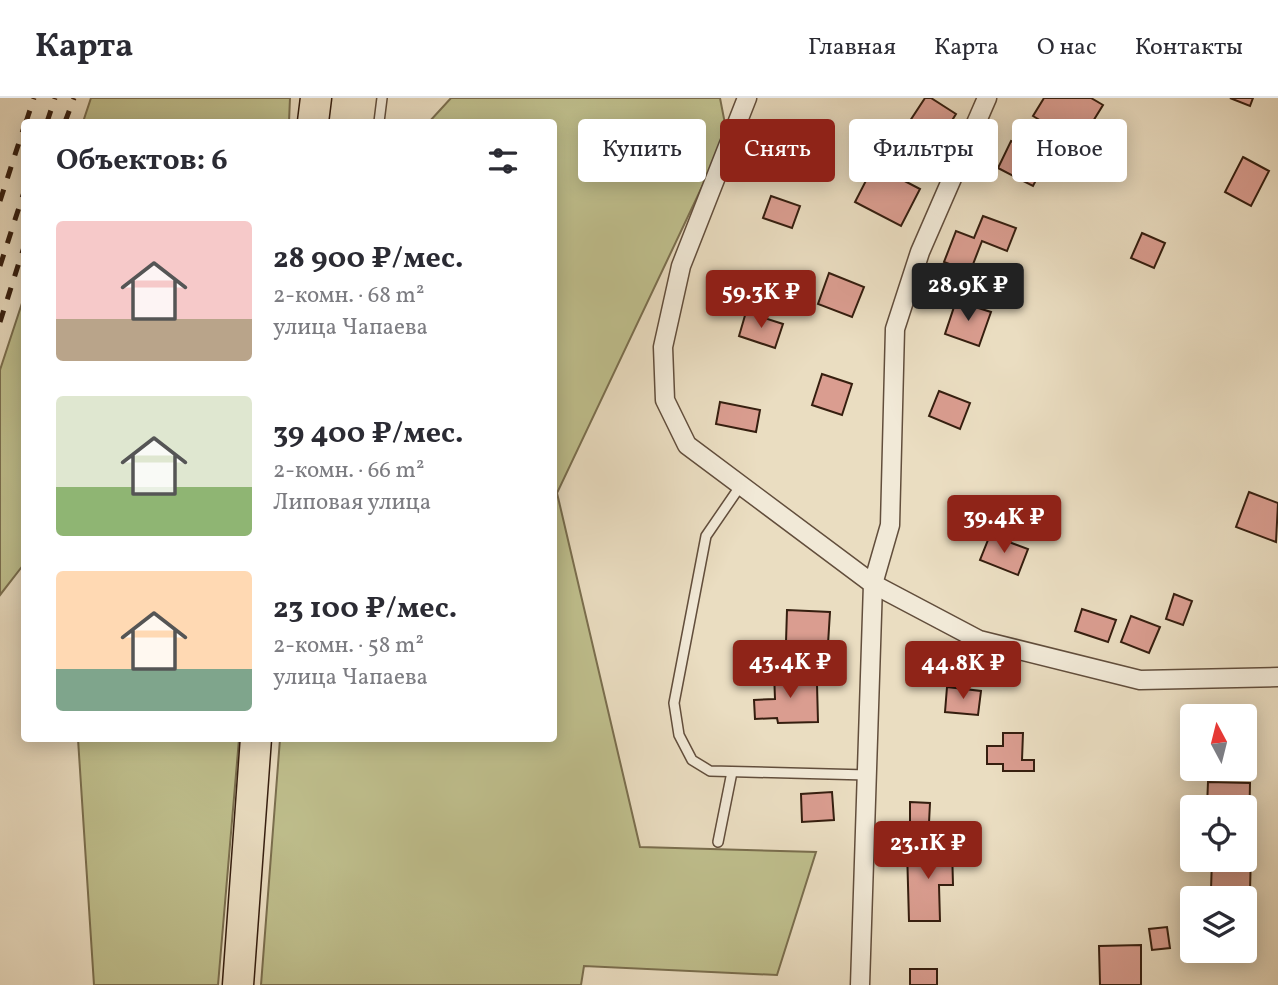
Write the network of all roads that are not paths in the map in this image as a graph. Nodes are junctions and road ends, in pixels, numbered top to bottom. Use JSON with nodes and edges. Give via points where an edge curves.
{"nodes":[{"id":1,"x":316,"y":98,"type":"edge"},
{"id":2,"x":382,"y":98,"type":"edge"},
{"id":3,"x":747,"y":98,"type":"edge"},
{"id":4,"x":987,"y":98,"type":"edge"},
{"id":5,"x":313,"y":119,"type":"edge"},
{"id":6,"x":379,"y":119,"type":"edge"},
{"id":7,"x":741,"y":485,"type":"junction"},
{"id":8,"x":873,"y":584,"type":"junction"},
{"id":9,"x":1278,"y":677,"type":"edge"},
{"id":10,"x":256,"y":742,"type":"edge"},
{"id":11,"x":732,"y":772,"type":"junction"},
{"id":12,"x":867,"y":775,"type":"junction"},
{"id":13,"x":718,"y":842,"type":"dead end"},
{"id":14,"x":238,"y":985,"type":"edge"},
{"id":15,"x":860,"y":985,"type":"edge"}],
"edges":[{"from":1,"to":5,"type":"main road"},
{"from":2,"to":6,"type":"lane"},
{"from":3,"to":7,"type":"street","via":[[681,266],[663,347],[666,400],[687,445]]},
{"from":4,"to":8,"type":"street","via":[[920,252],[895,329],[890,524]]},
{"from":7,"to":8,"type":"street"},
{"from":7,"to":11,"type":"lane","via":[[706,536],[674,703],[679,735],[692,760],[710,771]]},
{"from":8,"to":9,"type":"street","via":[[979,640],[1140,680]]},
{"from":8,"to":12,"type":"street"},
{"from":10,"to":14,"type":"main road"},
{"from":11,"to":12,"type":"lane"},
{"from":11,"to":13,"type":"lane"},
{"from":12,"to":15,"type":"street"}]}
